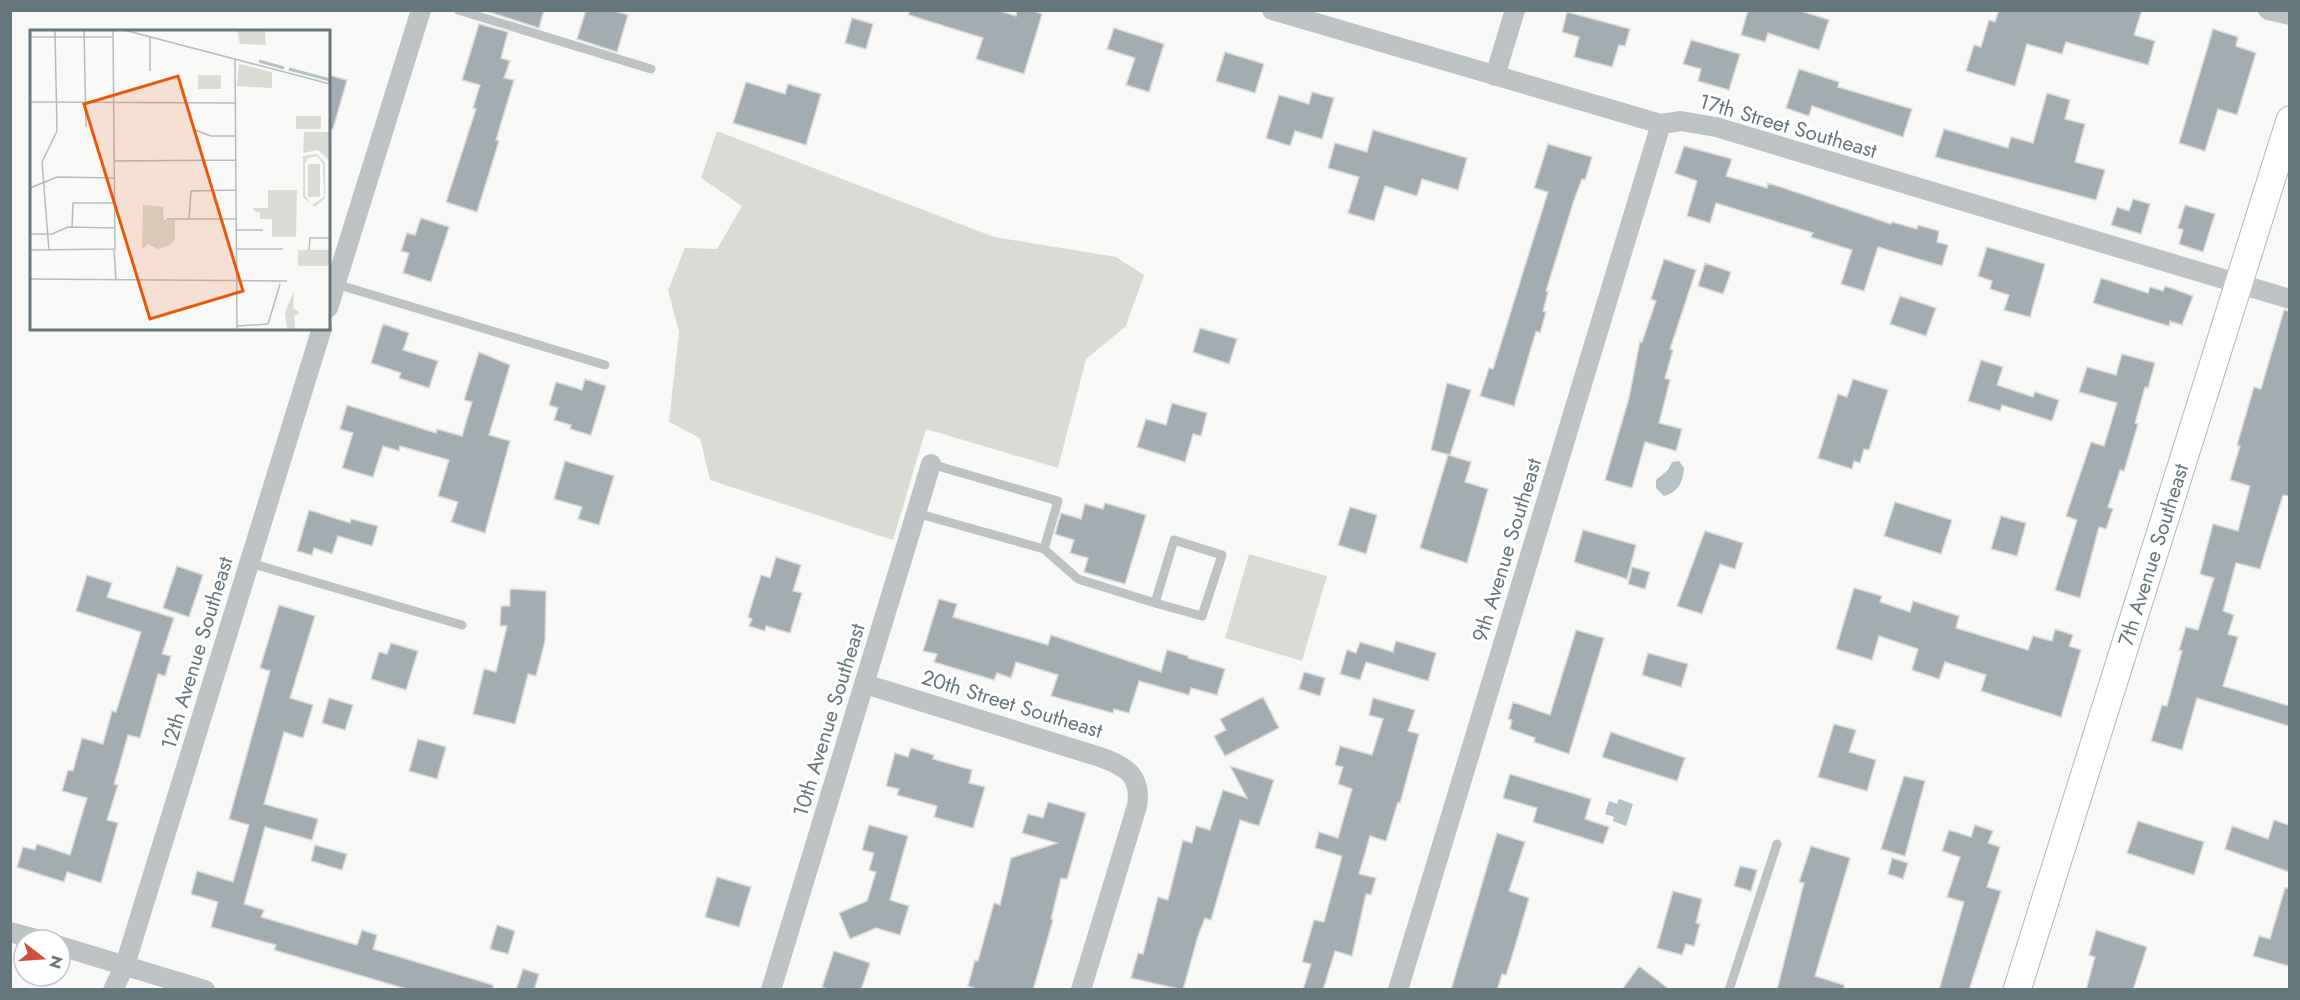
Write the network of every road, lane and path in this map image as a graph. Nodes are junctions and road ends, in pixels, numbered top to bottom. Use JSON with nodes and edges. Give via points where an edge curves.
{"nodes":[{"id":1,"x":421,"y":10,"type":"edge"},
{"id":2,"x":458,"y":10,"type":"edge"},
{"id":3,"x":1272,"y":10,"type":"edge"},
{"id":4,"x":1515,"y":10,"type":"edge"},
{"id":5,"x":2268,"y":10,"type":"edge"},
{"id":6,"x":2289,"y":15,"type":"edge"},
{"id":7,"x":651,"y":69,"type":"dead end"},
{"id":8,"x":1495,"y":76,"type":"junction"},
{"id":9,"x":2289,"y":120,"type":"edge"},
{"id":10,"x":1661,"y":124,"type":"junction"},
{"id":11,"x":336,"y":284,"type":"junction"},
{"id":12,"x":2238,"y":284,"type":"junction"},
{"id":13,"x":2289,"y":299,"type":"edge"},
{"id":14,"x":330,"y":302,"type":"edge"},
{"id":15,"x":321,"y":330,"type":"edge"},
{"id":16,"x":605,"y":365,"type":"dead end"},
{"id":17,"x":931,"y":464,"type":"joint"},
{"id":18,"x":916,"y":513,"type":"junction"},
{"id":19,"x":1044,"y":549,"type":"junction"},
{"id":20,"x":250,"y":563,"type":"junction"},
{"id":21,"x":1155,"y":603,"type":"junction"},
{"id":22,"x":462,"y":625,"type":"dead end"},
{"id":23,"x":866,"y":684,"type":"junction"},
{"id":24,"x":1777,"y":844,"type":"dead end"},
{"id":25,"x":72,"y":950,"type":"edge"},
{"id":26,"x":125,"y":965,"type":"junction"},
{"id":27,"x":113,"y":990,"type":"edge"},
{"id":28,"x":205,"y":990,"type":"edge"},
{"id":29,"x":771,"y":990,"type":"edge"},
{"id":30,"x":1081,"y":990,"type":"edge"},
{"id":31,"x":1398,"y":990,"type":"edge"},
{"id":32,"x":1730,"y":990,"type":"edge"},
{"id":33,"x":2017,"y":990,"type":"edge"}],
"edges":[{"from":1,"to":11,"type":"street"},
{"from":2,"to":7,"type":"lane"},
{"from":3,"to":8,"type":"street","name":"17th Street Southeast"},
{"from":4,"to":8,"type":"street"},
{"from":5,"to":6,"type":"street"},
{"from":8,"to":10,"type":"street","name":"17th Street Southeast"},
{"from":9,"to":12,"type":"street","name":"7th Avenue Southeast"},
{"from":10,"to":12,"type":"street","name":"17th Street Southeast","via":[[1681,121],[1716,127]]},
{"from":10,"to":31,"type":"street","name":"9th Avenue Southeast"},
{"from":11,"to":14,"type":"street"},
{"from":11,"to":16,"type":"lane"},
{"from":12,"to":13,"type":"street","name":"17th Street Southeast"},
{"from":12,"to":33,"type":"street","name":"7th Avenue Southeast"},
{"from":15,"to":20,"type":"street","name":"12th Avenue Southeast"},
{"from":17,"to":18,"type":"street","name":"10th Avenue Southeast"},
{"from":17,"to":19,"type":"lane","via":[[1058,501]]},
{"from":18,"to":19,"type":"lane"},
{"from":18,"to":23,"type":"street","name":"10th Avenue Southeast"},
{"from":19,"to":21,"type":"lane","via":[[1078,579]]},
{"from":20,"to":22,"type":"lane"},
{"from":20,"to":26,"type":"street","name":"12th Avenue Southeast"},
{"from":21,"to":21,"type":"lane","via":[[1202,616],[1222,555],[1174,540]]},
{"from":23,"to":29,"type":"street","name":"10th Avenue Southeast"},
{"from":23,"to":30,"type":"street","name":"20th Street Southeast","via":[[1106,759],[1131,772],[1137,783],[1137,806]]},
{"from":24,"to":32,"type":"lane"},
{"from":25,"to":26,"type":"street"},
{"from":26,"to":27,"type":"street","name":"12th Avenue Southeast"},
{"from":26,"to":28,"type":"street"}]}
